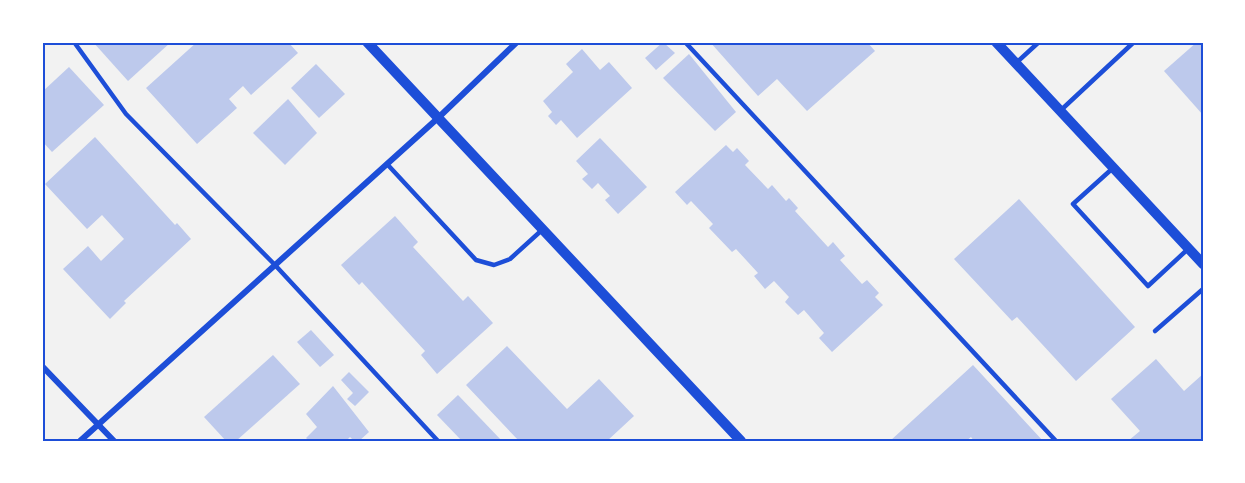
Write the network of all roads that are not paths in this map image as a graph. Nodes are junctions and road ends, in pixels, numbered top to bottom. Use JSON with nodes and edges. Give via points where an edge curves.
{"nodes":[{"id":1,"x":74,"y":42,"type":"edge"},
{"id":2,"x":367,"y":42,"type":"edge"},
{"id":3,"x":517,"y":42,"type":"edge"},
{"id":4,"x":685,"y":42,"type":"edge"},
{"id":5,"x":996,"y":42,"type":"edge"},
{"id":6,"x":1040,"y":42,"type":"edge"},
{"id":7,"x":1134,"y":42,"type":"edge"},
{"id":8,"x":1016,"y":63,"type":"junction"},
{"id":9,"x":1060,"y":111,"type":"junction"},
{"id":10,"x":438,"y":118,"type":"junction"},
{"id":11,"x":387,"y":164,"type":"junction"},
{"id":12,"x":1113,"y":168,"type":"junction"},
{"id":13,"x":542,"y":230,"type":"junction"},
{"id":14,"x":1189,"y":249,"type":"junction"},
{"id":15,"x":1203,"y":264,"type":"edge"},
{"id":16,"x":275,"y":265,"type":"junction"},
{"id":17,"x":1203,"y":289,"type":"edge"},
{"id":18,"x":1155,"y":331,"type":"dead end"},
{"id":19,"x":42,"y":366,"type":"edge"},
{"id":20,"x":98,"y":424,"type":"junction"},
{"id":21,"x":80,"y":441,"type":"edge"},
{"id":22,"x":114,"y":441,"type":"edge"},
{"id":23,"x":438,"y":441,"type":"edge"},
{"id":24,"x":741,"y":441,"type":"edge"},
{"id":25,"x":1056,"y":441,"type":"edge"}],
"edges":[{"from":1,"to":16,"type":"lane","via":[[126,114]]},
{"from":2,"to":10,"type":"street"},
{"from":3,"to":10,"type":"street"},
{"from":4,"to":25,"type":"lane"},
{"from":5,"to":8,"type":"street"},
{"from":6,"to":8,"type":"lane"},
{"from":7,"to":9,"type":"lane"},
{"from":8,"to":9,"type":"street"},
{"from":9,"to":12,"type":"street"},
{"from":10,"to":11,"type":"street"},
{"from":10,"to":13,"type":"street"},
{"from":11,"to":13,"type":"lane","via":[[476,260],[494,265],[510,260]]},
{"from":11,"to":16,"type":"street"},
{"from":12,"to":14,"type":"street"},
{"from":12,"to":14,"type":"lane","via":[[1073,204],[1148,286]]},
{"from":13,"to":24,"type":"street"},
{"from":14,"to":15,"type":"street"},
{"from":16,"to":20,"type":"street"},
{"from":16,"to":23,"type":"lane"},
{"from":17,"to":18,"type":"lane"},
{"from":19,"to":20,"type":"street"},
{"from":20,"to":21,"type":"street"},
{"from":20,"to":22,"type":"street"}]}
